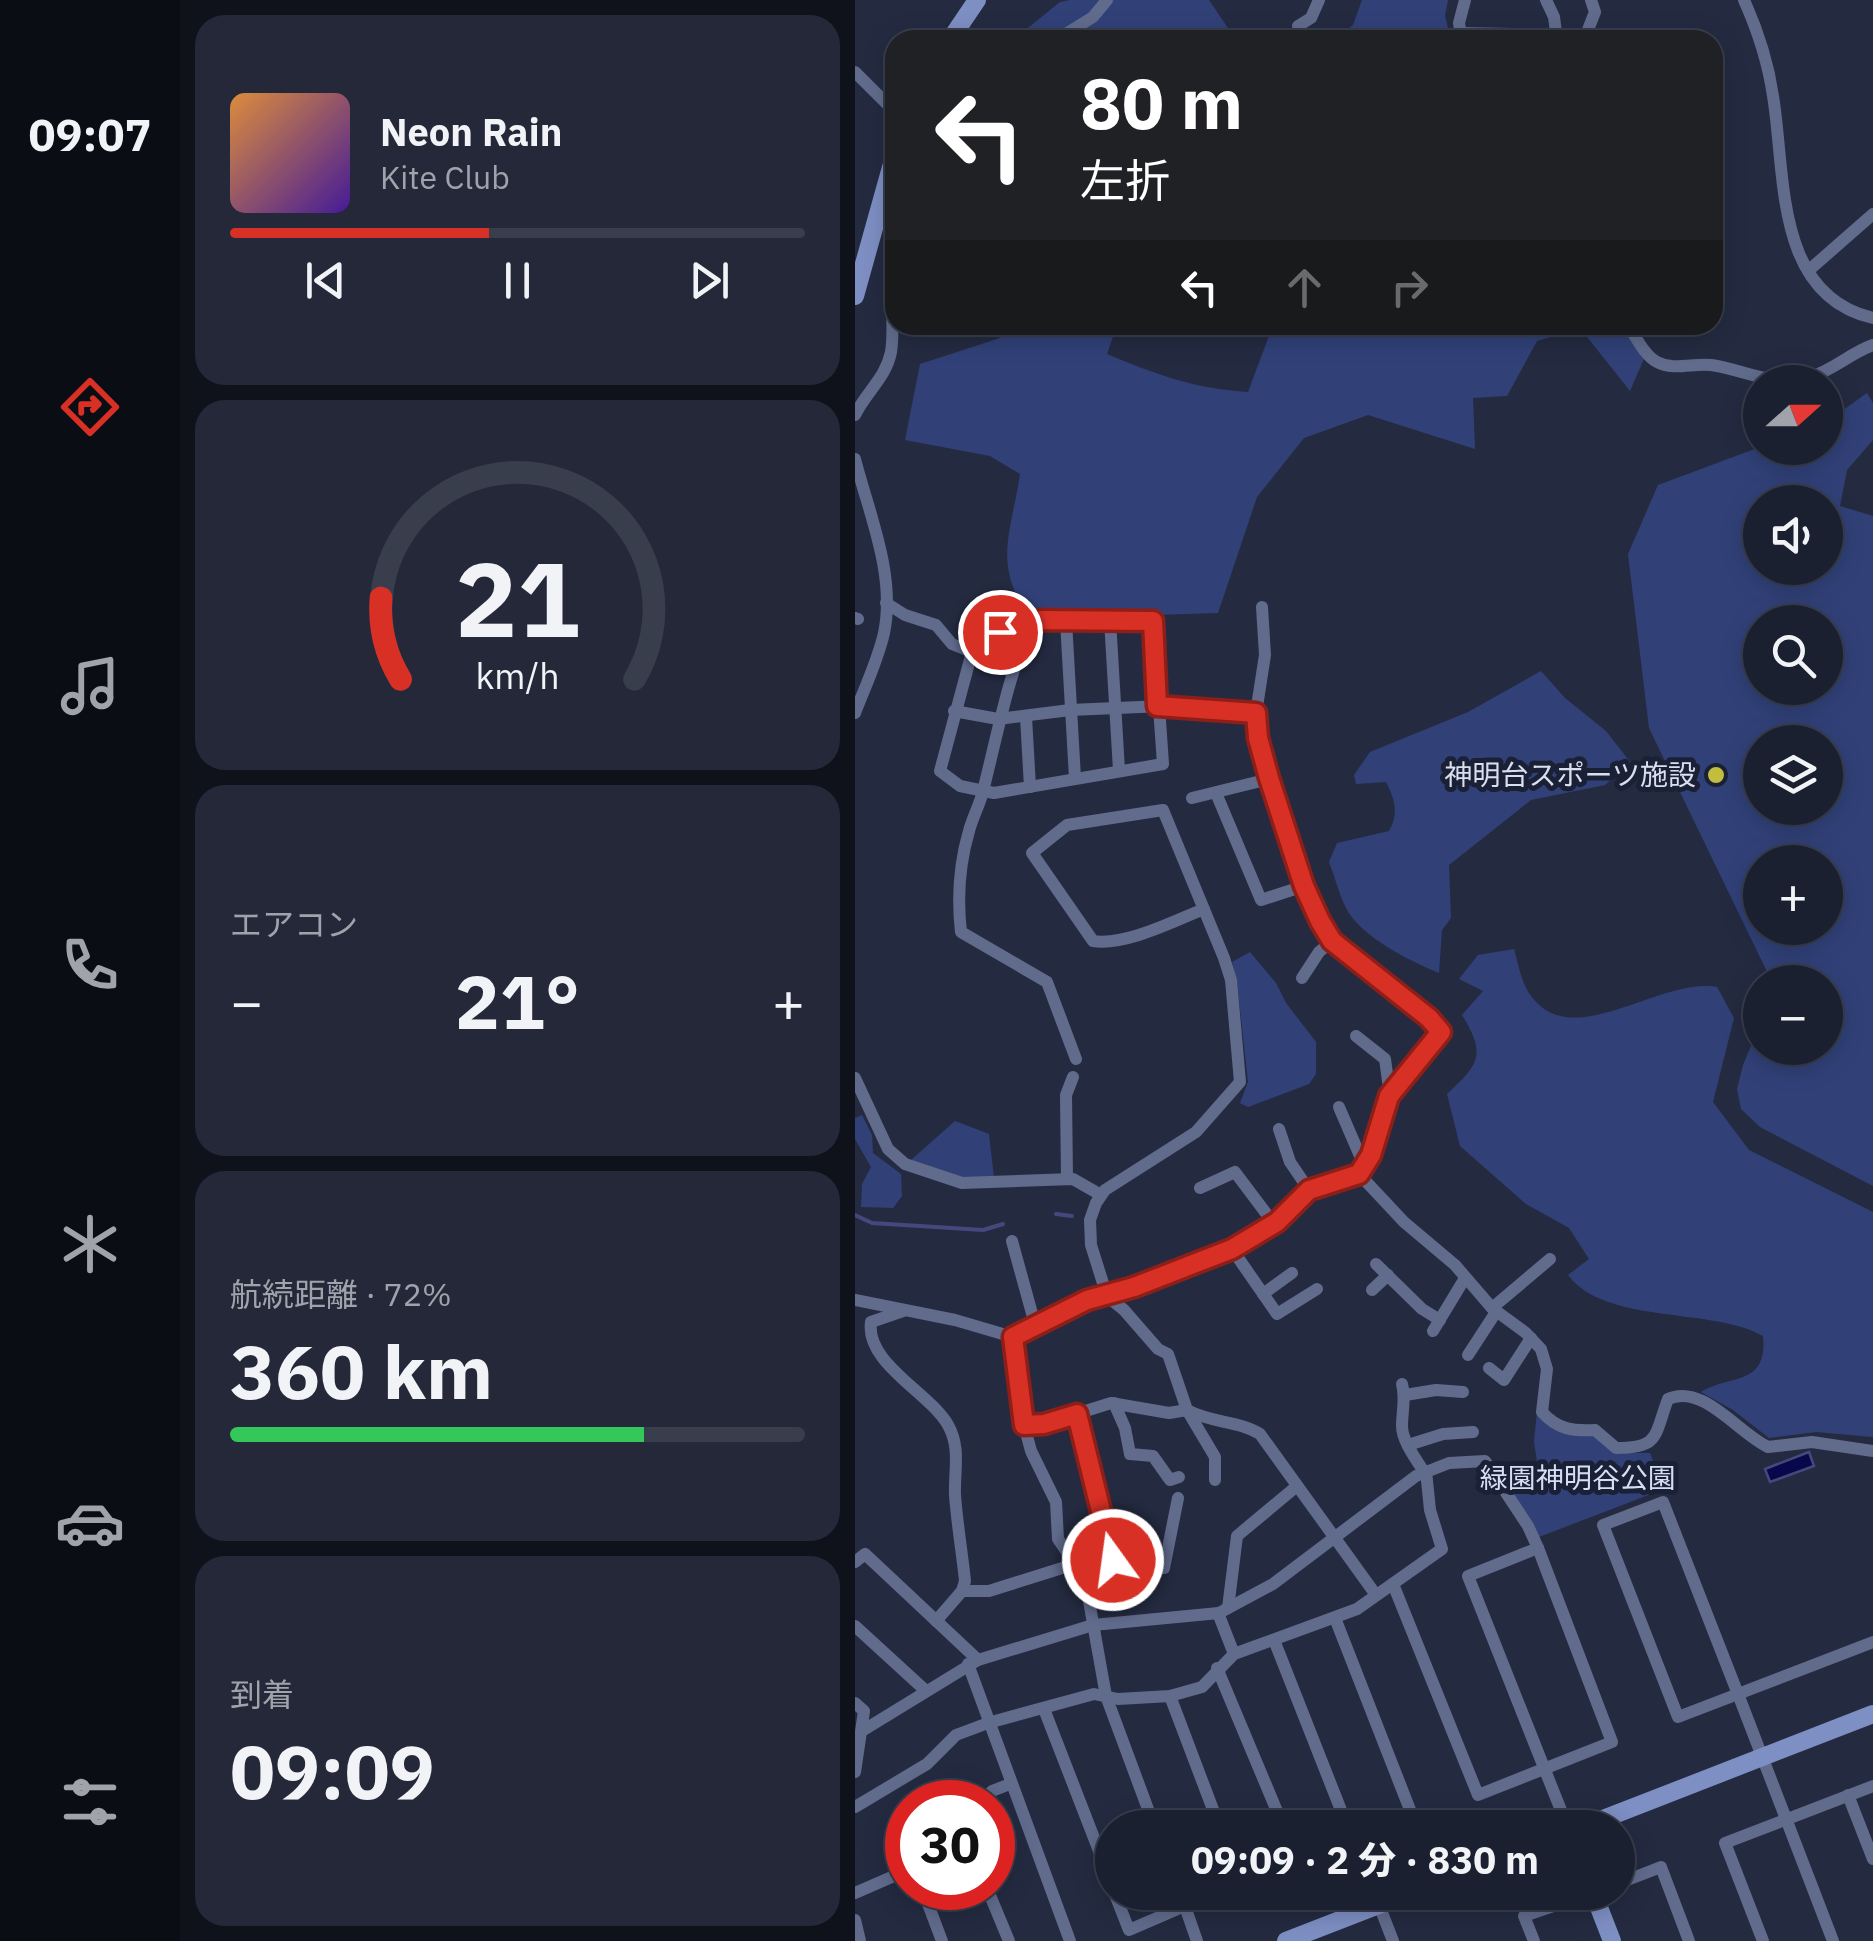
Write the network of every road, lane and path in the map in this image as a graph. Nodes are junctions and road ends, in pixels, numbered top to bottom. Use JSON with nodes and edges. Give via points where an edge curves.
{"nodes":[{"id":1,"x":1107,"y":0,"type":"edge"},
{"id":2,"x":1319,"y":0,"type":"edge"},
{"id":3,"x":1465,"y":0,"type":"edge"},
{"id":4,"x":1546,"y":0,"type":"edge"},
{"id":5,"x":1591,"y":0,"type":"edge"},
{"id":6,"x":1744,"y":0,"type":"edge"},
{"id":7,"x":970,"y":3,"type":"edge"},
{"id":8,"x":1298,"y":26,"type":"dead end"},
{"id":9,"x":955,"y":30,"type":"edge"},
{"id":10,"x":1072,"y":30,"type":"edge"},
{"id":11,"x":1460,"y":30,"type":"edge"},
{"id":12,"x":1555,"y":30,"type":"edge"},
{"id":13,"x":1587,"y":30,"type":"edge"},
{"id":14,"x":855,"y":72,"type":"edge"},
{"id":15,"x":885,"y":102,"type":"edge"},
{"id":16,"x":885,"y":190,"type":"edge"},
{"id":17,"x":1873,"y":214,"type":"edge"},
{"id":18,"x":1807,"y":271,"type":"junction"},
{"id":19,"x":855,"y":296,"type":"edge"},
{"id":20,"x":1873,"y":318,"type":"edge"},
{"id":21,"x":892,"y":335,"type":"edge"},
{"id":22,"x":1634,"y":335,"type":"edge"},
{"id":23,"x":1873,"y":346,"type":"edge"},
{"id":24,"x":855,"y":415,"type":"edge"},
{"id":25,"x":855,"y":459,"type":"edge"},
{"id":26,"x":886,"y":603,"type":"junction"},
{"id":27,"x":1262,"y":607,"type":"dead end"},
{"id":28,"x":1110,"y":620,"type":"junction"},
{"id":29,"x":1067,"y":621,"type":"junction"},
{"id":30,"x":1031,"y":623,"type":"junction"},
{"id":31,"x":972,"y":652,"type":"junction"},
{"id":32,"x":1157,"y":706,"type":"junction"},
{"id":33,"x":1113,"y":708,"type":"junction"},
{"id":34,"x":1070,"y":710,"type":"junction"},
{"id":35,"x":954,"y":711,"type":"junction"},
{"id":36,"x":855,"y":712,"type":"edge"},
{"id":37,"x":1256,"y":713,"type":"junction"},
{"id":38,"x":1026,"y":716,"type":"junction"},
{"id":39,"x":998,"y":719,"type":"junction"},
{"id":40,"x":1119,"y":770,"type":"junction"},
{"id":41,"x":1075,"y":778,"type":"junction"},
{"id":42,"x":1269,"y":779,"type":"junction"},
{"id":43,"x":1030,"y":787,"type":"junction"},
{"id":44,"x":983,"y":792,"type":"junction"},
{"id":45,"x":1216,"y":793,"type":"junction"},
{"id":46,"x":1192,"y":798,"type":"dead end"},
{"id":47,"x":1304,"y":886,"type":"junction"},
{"id":48,"x":1204,"y":909,"type":"junction"},
{"id":49,"x":1332,"y":941,"type":"junction"},
{"id":50,"x":1302,"y":978,"type":"dead end"},
{"id":51,"x":1356,"y":1036,"type":"dead end"},
{"id":52,"x":1075,"y":1060,"type":"dead end"},
{"id":53,"x":1073,"y":1077,"type":"dead end"},
{"id":54,"x":855,"y":1078,"type":"edge"},
{"id":55,"x":1389,"y":1096,"type":"junction"},
{"id":56,"x":1339,"y":1107,"type":"dead end"},
{"id":57,"x":1279,"y":1129,"type":"dead end"},
{"id":58,"x":1362,"y":1170,"type":"junction"},
{"id":59,"x":1067,"y":1179,"type":"junction"},
{"id":60,"x":1200,"y":1188,"type":"dead end"},
{"id":61,"x":1309,"y":1190,"type":"junction"},
{"id":62,"x":1101,"y":1195,"type":"junction"},
{"id":63,"x":1273,"y":1224,"type":"junction"},
{"id":64,"x":1012,"y":1241,"type":"dead end"},
{"id":65,"x":1232,"y":1249,"type":"junction"},
{"id":66,"x":1550,"y":1259,"type":"dead end"},
{"id":67,"x":1376,"y":1264,"type":"dead end"},
{"id":68,"x":1292,"y":1273,"type":"dead end"},
{"id":69,"x":1388,"y":1275,"type":"junction"},
{"id":70,"x":1465,"y":1278,"type":"junction"},
{"id":71,"x":1317,"y":1289,"type":"dead end"},
{"id":72,"x":1373,"y":1290,"type":"dead end"},
{"id":73,"x":1263,"y":1294,"type":"junction"},
{"id":74,"x":1107,"y":1296,"type":"junction"},
{"id":75,"x":855,"y":1300,"type":"edge"},
{"id":76,"x":905,"y":1310,"type":"junction"},
{"id":77,"x":1494,"y":1310,"type":"junction"},
{"id":78,"x":1035,"y":1328,"type":"junction"},
{"id":79,"x":1013,"y":1337,"type":"junction"},
{"id":80,"x":1531,"y":1338,"type":"junction"},
{"id":81,"x":1468,"y":1355,"type":"dead end"},
{"id":82,"x":1489,"y":1368,"type":"dead end"},
{"id":83,"x":1463,"y":1392,"type":"dead end"},
{"id":84,"x":1114,"y":1403,"type":"junction"},
{"id":85,"x":1187,"y":1410,"type":"junction"},
{"id":86,"x":1077,"y":1414,"type":"junction"},
{"id":87,"x":1024,"y":1425,"type":"junction"},
{"id":88,"x":1473,"y":1432,"type":"dead end"},
{"id":89,"x":1408,"y":1444,"type":"junction"},
{"id":90,"x":1872,"y":1453,"type":"edge"},
{"id":91,"x":1425,"y":1471,"type":"junction"},
{"id":92,"x":1179,"y":1478,"type":"dead end"},
{"id":93,"x":1215,"y":1480,"type":"dead end"},
{"id":94,"x":1297,"y":1486,"type":"junction"},
{"id":95,"x":1179,"y":1498,"type":"dead end"},
{"id":96,"x":1335,"y":1538,"type":"junction"},
{"id":97,"x":1538,"y":1548,"type":"junction"},
{"id":98,"x":1113,"y":1560,"type":"dead end"},
{"id":99,"x":855,"y":1562,"type":"edge"},
{"id":100,"x":1078,"y":1570,"type":"junction"},
{"id":101,"x":1393,"y":1584,"type":"junction"},
{"id":102,"x":962,"y":1591,"type":"junction"},
{"id":103,"x":1377,"y":1596,"type":"junction"},
{"id":104,"x":1223,"y":1611,"type":"junction"},
{"id":105,"x":1335,"y":1618,"type":"junction"},
{"id":106,"x":935,"y":1621,"type":"junction"},
{"id":107,"x":1093,"y":1625,"type":"junction"},
{"id":108,"x":855,"y":1626,"type":"edge"},
{"id":109,"x":1273,"y":1640,"type":"junction"},
{"id":110,"x":1873,"y":1642,"type":"edge"},
{"id":111,"x":1233,"y":1654,"type":"junction"},
{"id":112,"x":973,"y":1662,"type":"junction"},
{"id":113,"x":1217,"y":1668,"type":"junction"},
{"id":114,"x":926,"y":1691,"type":"junction"},
{"id":115,"x":1737,"y":1694,"type":"junction"},
{"id":116,"x":1106,"y":1696,"type":"junction"},
{"id":117,"x":1170,"y":1696,"type":"junction"},
{"id":118,"x":855,"y":1703,"type":"edge"},
{"id":119,"x":1044,"y":1709,"type":"junction"},
{"id":120,"x":1873,"y":1714,"type":"edge"},
{"id":121,"x":987,"y":1722,"type":"junction"},
{"id":122,"x":862,"y":1731,"type":"junction"},
{"id":123,"x":1762,"y":1757,"type":"junction"},
{"id":124,"x":1545,"y":1770,"type":"junction"},
{"id":125,"x":855,"y":1772,"type":"edge"},
{"id":126,"x":1009,"y":1780,"type":"edge"},
{"id":127,"x":1873,"y":1786,"type":"edge"},
{"id":128,"x":1848,"y":1795,"type":"junction"},
{"id":129,"x":1015,"y":1797,"type":"edge"},
{"id":130,"x":855,"y":1807,"type":"edge"},
{"id":131,"x":1148,"y":1810,"type":"edge"},
{"id":132,"x":1214,"y":1810,"type":"edge"},
{"id":133,"x":1276,"y":1810,"type":"edge"},
{"id":134,"x":1342,"y":1810,"type":"edge"},
{"id":135,"x":1410,"y":1810,"type":"edge"},
{"id":136,"x":1561,"y":1810,"type":"edge"},
{"id":137,"x":1626,"y":1810,"type":"edge"},
{"id":138,"x":1786,"y":1819,"type":"junction"},
{"id":139,"x":1095,"y":1843,"type":"edge"},
{"id":140,"x":1873,"y":1858,"type":"edge"},
{"id":141,"x":1635,"y":1877,"type":"edge"},
{"id":142,"x":885,"y":1880,"type":"edge"},
{"id":143,"x":855,"y":1893,"type":"edge"},
{"id":144,"x":930,"y":1910,"type":"edge"},
{"id":145,"x":996,"y":1910,"type":"edge"},
{"id":146,"x":1121,"y":1910,"type":"edge"},
{"id":147,"x":1164,"y":1910,"type":"edge"},
{"id":148,"x":1186,"y":1910,"type":"edge"},
{"id":149,"x":1353,"y":1910,"type":"edge"},
{"id":150,"x":1381,"y":1910,"type":"edge"},
{"id":151,"x":1542,"y":1910,"type":"edge"},
{"id":152,"x":1599,"y":1910,"type":"edge"},
{"id":153,"x":855,"y":1920,"type":"edge"},
{"id":154,"x":860,"y":1941,"type":"edge"},
{"id":155,"x":941,"y":1941,"type":"edge"},
{"id":156,"x":1009,"y":1941,"type":"edge"},
{"id":157,"x":1070,"y":1941,"type":"edge"},
{"id":158,"x":1197,"y":1941,"type":"edge"},
{"id":159,"x":1286,"y":1941,"type":"edge"},
{"id":160,"x":1393,"y":1941,"type":"edge"},
{"id":161,"x":1534,"y":1941,"type":"edge"},
{"id":162,"x":1611,"y":1941,"type":"edge"},
{"id":163,"x":1689,"y":1941,"type":"edge"},
{"id":164,"x":1763,"y":1941,"type":"edge"},
{"id":165,"x":1833,"y":1941,"type":"edge"}],
"edges":[{"from":1,"to":10,"type":"street"},
{"from":2,"to":8,"type":"street","via":[[1311,18]]},
{"from":3,"to":11,"type":"street"},
{"from":4,"to":12,"type":"street"},
{"from":5,"to":13,"type":"street","via":[[1595,12]]},
{"from":6,"to":18,"type":"street","via":[[1768,67],[1790,228]]},
{"from":7,"to":9,"type":"street"},
{"from":14,"to":15,"type":"street"},
{"from":16,"to":19,"type":"street"},
{"from":17,"to":18,"type":"street"},
{"from":18,"to":20,"type":"street","via":[[1833,301]]},
{"from":21,"to":24,"type":"street","via":[[888,364]]},
{"from":22,"to":23,"type":"street","via":[[1660,364],[1717,366],[1786,382],[1820,374]]},
{"from":25,"to":26,"type":"street","via":[[883,564]]},
{"from":26,"to":31,"type":"street","via":[[936,625],[952,644]]},
{"from":26,"to":36,"type":"street","via":[[883,636]]},
{"from":27,"to":37,"type":"street","via":[[1265,656]]},
{"from":28,"to":29,"type":"street"},
{"from":28,"to":32,"type":"street","via":[[1153,621]]},
{"from":28,"to":33,"type":"street"},
{"from":29,"to":30,"type":"street"},
{"from":29,"to":34,"type":"street"},
{"from":30,"to":31,"type":"street","via":[[1000,632]]},
{"from":30,"to":39,"type":"street"},
{"from":31,"to":35,"type":"street"},
{"from":32,"to":33,"type":"street"},
{"from":32,"to":37,"type":"street"},
{"from":32,"to":40,"type":"street","via":[[1163,764]]},
{"from":33,"to":34,"type":"street"},
{"from":33,"to":40,"type":"street"},
{"from":34,"to":38,"type":"street"},
{"from":34,"to":41,"type":"street"},
{"from":35,"to":39,"type":"street"},
{"from":35,"to":44,"type":"street","via":[[940,772]]},
{"from":37,"to":42,"type":"street"},
{"from":38,"to":39,"type":"street"},
{"from":38,"to":43,"type":"street"},
{"from":39,"to":44,"type":"street"},
{"from":40,"to":41,"type":"street"},
{"from":41,"to":43,"type":"street"},
{"from":42,"to":45,"type":"street"},
{"from":42,"to":47,"type":"street"},
{"from":43,"to":44,"type":"street"},
{"from":44,"to":52,"type":"street","via":[[958,891],[961,932],[1047,982]]},
{"from":45,"to":46,"type":"street"},
{"from":45,"to":47,"type":"street","via":[[1261,900]]},
{"from":47,"to":49,"type":"street"},
{"from":48,"to":48,"type":"street","via":[[1163,810],[1067,825],[1031,854],[1093,941],[1149,931]]},
{"from":48,"to":62,"type":"street","via":[[1231,980],[1241,1082],[1196,1132]]},
{"from":49,"to":50,"type":"street"},
{"from":49,"to":55,"type":"street","via":[[1441,1032]]},
{"from":51,"to":55,"type":"street","via":[[1385,1059]]},
{"from":53,"to":59,"type":"street","via":[[1066,1096]]},
{"from":54,"to":59,"type":"street","via":[[888,1149],[905,1164],[962,1183]]},
{"from":55,"to":58,"type":"street"},
{"from":56,"to":58,"type":"street"},
{"from":57,"to":61,"type":"street"},
{"from":58,"to":61,"type":"street"},
{"from":58,"to":70,"type":"street","via":[[1404,1222]]},
{"from":59,"to":62,"type":"street"},
{"from":60,"to":63,"type":"street","via":[[1235,1172]]},
{"from":61,"to":63,"type":"street"},
{"from":62,"to":74,"type":"street","via":[[1090,1220],[1091,1245]]},
{"from":63,"to":65,"type":"street"},
{"from":64,"to":78,"type":"street"},
{"from":65,"to":73,"type":"street"},
{"from":65,"to":74,"type":"street"},
{"from":66,"to":77,"type":"street"},
{"from":67,"to":69,"type":"street"},
{"from":68,"to":73,"type":"street"},
{"from":69,"to":70,"type":"street","via":[[1437,1325]]},
{"from":69,"to":72,"type":"street"},
{"from":70,"to":77,"type":"street"},
{"from":71,"to":73,"type":"street","via":[[1277,1314]]},
{"from":74,"to":78,"type":"street"},
{"from":74,"to":85,"type":"street","via":[[1168,1354]]},
{"from":75,"to":76,"type":"street"},
{"from":76,"to":79,"type":"street"},
{"from":76,"to":102,"type":"street","via":[[869,1328],[887,1364],[937,1410],[954,1440]]},
{"from":77,"to":80,"type":"street"},
{"from":77,"to":81,"type":"street"},
{"from":78,"to":79,"type":"street"},
{"from":79,"to":87,"type":"street"},
{"from":80,"to":82,"type":"street","via":[[1504,1380]]},
{"from":80,"to":90,"type":"street","via":[[1547,1369],[1542,1412],[1572,1432],[1595,1430],[1616,1448],[1643,1448],[1668,1399],[1683,1395],[1708,1404],[1768,1446],[1812,1442]]},
{"from":83,"to":89,"type":"street","via":[[1404,1390]]},
{"from":84,"to":85,"type":"street"},
{"from":84,"to":86,"type":"street"},
{"from":84,"to":92,"type":"street","via":[[1130,1454],[1153,1456],[1169,1480]]},
{"from":85,"to":93,"type":"street","via":[[1215,1457]]},
{"from":85,"to":94,"type":"street","via":[[1255,1430]]},
{"from":86,"to":87,"type":"street"},
{"from":86,"to":98,"type":"street"},
{"from":87,"to":100,"type":"street","via":[[1056,1502],[1058,1539]]},
{"from":88,"to":89,"type":"street"},
{"from":89,"to":91,"type":"street"},
{"from":91,"to":96,"type":"street"},
{"from":91,"to":97,"type":"street","via":[[1485,1462]]},
{"from":91,"to":101,"type":"street","via":[[1443,1549]]},
{"from":94,"to":96,"type":"street"},
{"from":94,"to":104,"type":"street","via":[[1237,1536]]},
{"from":95,"to":100,"type":"street","via":[[1165,1568]]},
{"from":96,"to":103,"type":"street"},
{"from":96,"to":104,"type":"street"},
{"from":97,"to":124,"type":"street","via":[[1612,1742]]},
{"from":97,"to":124,"type":"street","via":[[1468,1576]]},
{"from":99,"to":106,"type":"street","via":[[865,1554]]},
{"from":100,"to":102,"type":"street","via":[[989,1592]]},
{"from":100,"to":107,"type":"street"},
{"from":101,"to":103,"type":"street"},
{"from":101,"to":124,"type":"street","via":[[1478,1795]]},
{"from":102,"to":106,"type":"street"},
{"from":103,"to":105,"type":"street"},
{"from":104,"to":107,"type":"street"},
{"from":104,"to":111,"type":"street"},
{"from":105,"to":109,"type":"street"},
{"from":105,"to":135,"type":"street"},
{"from":106,"to":112,"type":"street"},
{"from":107,"to":112,"type":"street"},
{"from":107,"to":116,"type":"street"},
{"from":108,"to":114,"type":"street"},
{"from":109,"to":111,"type":"street"},
{"from":109,"to":134,"type":"street"},
{"from":110,"to":115,"type":"street"},
{"from":111,"to":113,"type":"street"},
{"from":112,"to":114,"type":"street"},
{"from":112,"to":121,"type":"street"},
{"from":113,"to":117,"type":"street","via":[[1201,1687]]},
{"from":113,"to":133,"type":"street"},
{"from":114,"to":122,"type":"street"},
{"from":115,"to":115,"type":"street","via":[[1678,1717],[1603,1525],[1663,1502]]},
{"from":115,"to":123,"type":"street"},
{"from":116,"to":117,"type":"street"},
{"from":116,"to":119,"type":"street"},
{"from":116,"to":131,"type":"street"},
{"from":117,"to":132,"type":"street"},
{"from":118,"to":122,"type":"street","via":[[864,1711]]},
{"from":119,"to":121,"type":"street"},
{"from":119,"to":139,"type":"street"},
{"from":120,"to":123,"type":"street"},
{"from":121,"to":126,"type":"street"},
{"from":121,"to":130,"type":"street","via":[[955,1735],[927,1764]]},
{"from":122,"to":125,"type":"street"},
{"from":123,"to":137,"type":"street"},
{"from":123,"to":138,"type":"street"},
{"from":124,"to":136,"type":"street"},
{"from":127,"to":128,"type":"street"},
{"from":128,"to":138,"type":"street"},
{"from":128,"to":140,"type":"street"},
{"from":129,"to":157,"type":"street"},
{"from":138,"to":164,"type":"street","via":[[1725,1842]]},
{"from":138,"to":165,"type":"street"},
{"from":141,"to":163,"type":"street","via":[[1661,1868]]},
{"from":142,"to":143,"type":"street"},
{"from":144,"to":155,"type":"street"},
{"from":145,"to":156,"type":"street"},
{"from":146,"to":147,"type":"street","via":[[1129,1930]]},
{"from":148,"to":158,"type":"street"},
{"from":149,"to":159,"type":"street"},
{"from":150,"to":160,"type":"street"},
{"from":151,"to":161,"type":"street","via":[[1524,1916]]},
{"from":152,"to":162,"type":"street"},
{"from":153,"to":154,"type":"street"}]}
